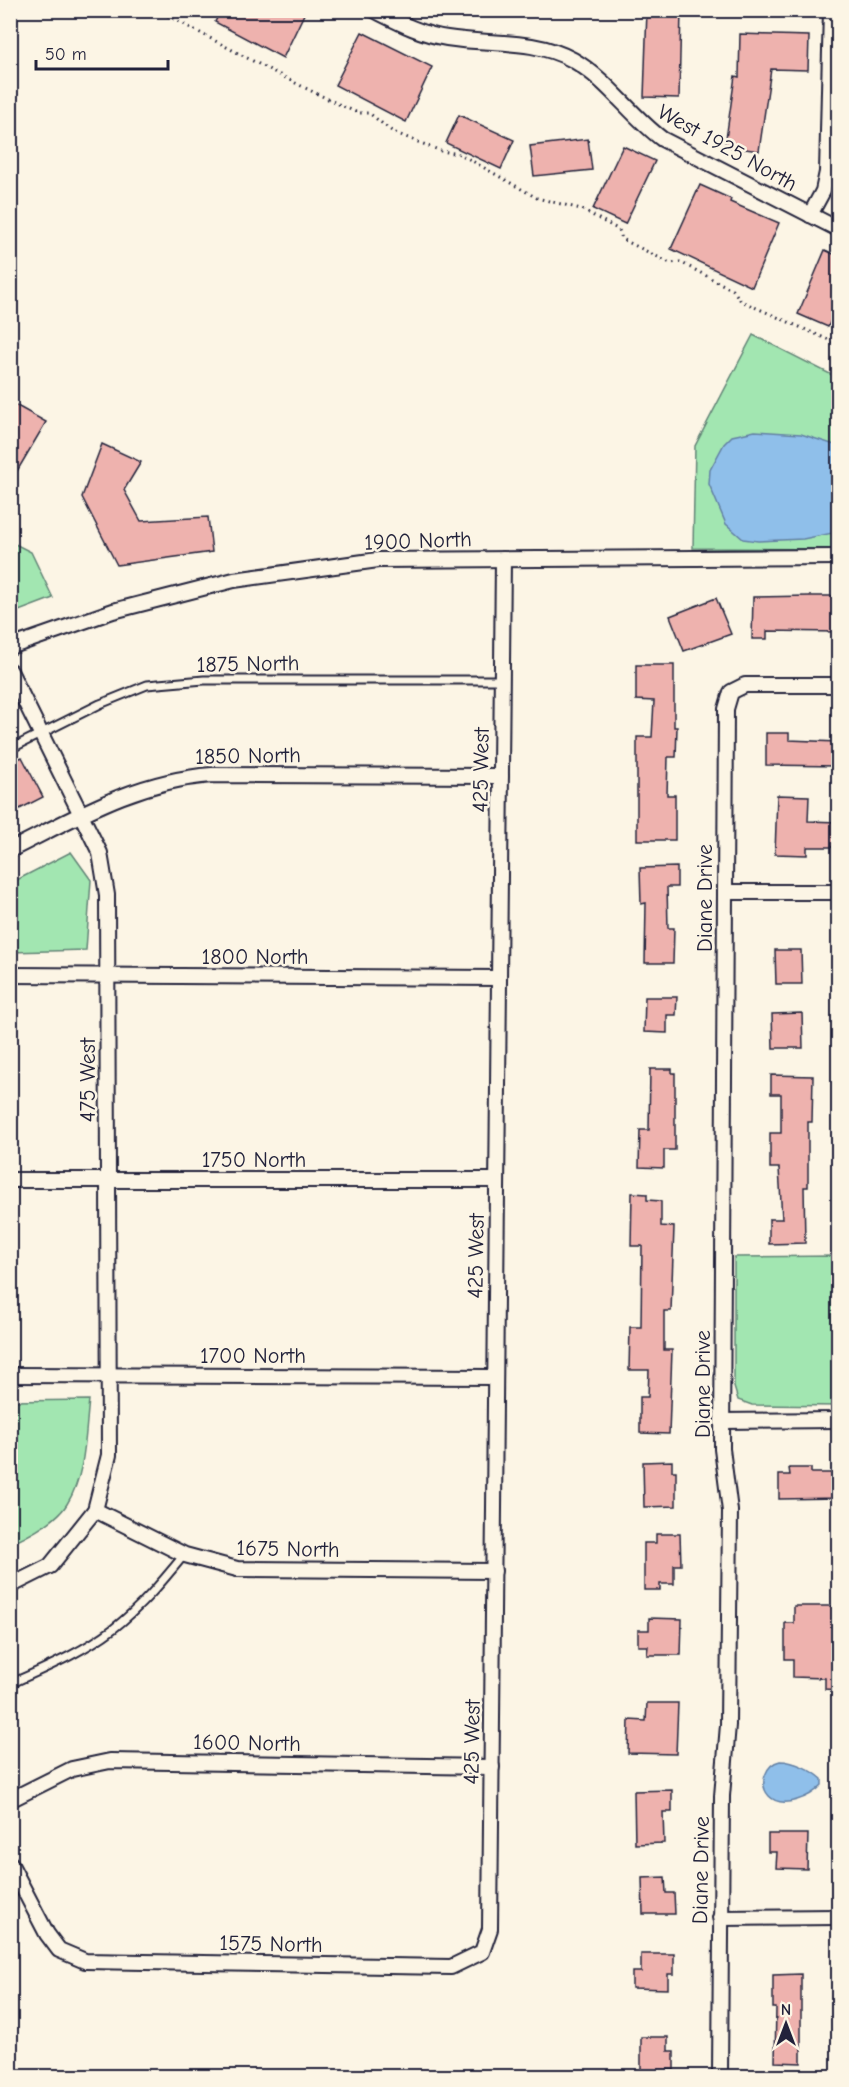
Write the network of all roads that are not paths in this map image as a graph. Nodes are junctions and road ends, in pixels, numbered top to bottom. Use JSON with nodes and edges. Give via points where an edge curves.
{"nodes":[{"id":1,"x":374,"y":10,"type":"edge"},
{"id":2,"x":831,"y":10,"type":"edge"},
{"id":3,"x":810,"y":215,"type":"junction"},
{"id":4,"x":838,"y":229,"type":"edge"},
{"id":5,"x":838,"y":557,"type":"edge"},
{"id":6,"x":503,"y":559,"type":"junction"},
{"id":7,"x":10,"y":647,"type":"edge"},
{"id":8,"x":10,"y":671,"type":"edge"},
{"id":9,"x":501,"y":680,"type":"junction"},
{"id":10,"x":838,"y":685,"type":"edge"},
{"id":11,"x":42,"y":734,"type":"junction"},
{"id":12,"x":10,"y":749,"type":"edge"},
{"id":13,"x":501,"y":776,"type":"junction"},
{"id":14,"x":82,"y":814,"type":"junction"},
{"id":15,"x":10,"y":850,"type":"edge"},
{"id":16,"x":725,"y":892,"type":"junction"},
{"id":17,"x":838,"y":892,"type":"edge"},
{"id":18,"x":10,"y":975,"type":"edge"},
{"id":19,"x":107,"y":976,"type":"junction"},
{"id":20,"x":499,"y":978,"type":"junction"},
{"id":21,"x":10,"y":1180,"type":"edge"},
{"id":22,"x":108,"y":1180,"type":"junction"},
{"id":23,"x":497,"y":1180,"type":"junction"},
{"id":24,"x":10,"y":1375,"type":"edge"},
{"id":25,"x":108,"y":1375,"type":"junction"},
{"id":26,"x":495,"y":1377,"type":"junction"},
{"id":27,"x":722,"y":1420,"type":"junction"},
{"id":28,"x":838,"y":1420,"type":"edge"},
{"id":29,"x":95,"y":1510,"type":"junction"},
{"id":30,"x":184,"y":1555,"type":"junction"},
{"id":31,"x":494,"y":1571,"type":"junction"},
{"id":32,"x":10,"y":1586,"type":"edge"},
{"id":33,"x":10,"y":1684,"type":"edge"},
{"id":34,"x":492,"y":1767,"type":"junction"},
{"id":35,"x":10,"y":1800,"type":"edge"},
{"id":36,"x":10,"y":1863,"type":"edge"},
{"id":37,"x":838,"y":1917,"type":"edge"},
{"id":38,"x":720,"y":1918,"type":"junction"},
{"id":39,"x":482,"y":1952,"type":"joint"},
{"id":40,"x":720,"y":2076,"type":"edge"}],
"edges":[{"from":1,"to":3,"type":"street","name":"West 1925 North","via":[[423,33],[468,41],[514,42],[572,59],[600,79],[640,122],[662,139]]},
{"from":2,"to":3,"type":"street","via":[[827,172],[823,191]]},
{"from":3,"to":4,"type":"street","name":"West 1925 North"},
{"from":5,"to":6,"type":"street","name":"1900 North"},
{"from":6,"to":7,"type":"street","name":"1900 North","via":[[378,560],[255,576],[113,611]]},
{"from":6,"to":9,"type":"street","name":"425 West"},
{"from":8,"to":11,"type":"street","name":"475 West"},
{"from":9,"to":11,"type":"lane","name":"1875 North","via":[[204,680],[147,685]]},
{"from":9,"to":13,"type":"street","name":"425 West"},
{"from":10,"to":16,"type":"street","name":"Diane Drive","via":[[745,685],[731,692],[726,709]]},
{"from":11,"to":12,"type":"lane","name":"1875 North"},
{"from":11,"to":14,"type":"street","name":"475 West"},
{"from":13,"to":14,"type":"street","name":"1850 North","via":[[180,777],[147,785]]},
{"from":13,"to":20,"type":"street","name":"425 West"},
{"from":14,"to":15,"type":"street","name":"1850 North"},
{"from":14,"to":19,"type":"street","name":"475 West","via":[[100,853],[104,874]]},
{"from":16,"to":17,"type":"street"},
{"from":16,"to":27,"type":"street","name":"Diane Drive"},
{"from":18,"to":19,"type":"street","name":"1800 North"},
{"from":19,"to":20,"type":"street","name":"1800 North"},
{"from":19,"to":22,"type":"street","name":"475 West"},
{"from":20,"to":23,"type":"street","name":"425 West"},
{"from":21,"to":22,"type":"street","name":"1750 North"},
{"from":22,"to":23,"type":"street","name":"1750 North"},
{"from":22,"to":25,"type":"street","name":"475 West"},
{"from":23,"to":26,"type":"street","name":"425 West"},
{"from":24,"to":25,"type":"street","name":"1700 North"},
{"from":25,"to":26,"type":"street","name":"1700 North"},
{"from":25,"to":29,"type":"street","name":"475 West","via":[[109,1455]]},
{"from":26,"to":31,"type":"street","name":"425 West"},
{"from":27,"to":28,"type":"street"},
{"from":27,"to":38,"type":"street","name":"Diane Drive","via":[[729,1540],[728,1725],[722,1796]]},
{"from":29,"to":30,"type":"street","name":"1675 North"},
{"from":29,"to":32,"type":"street","via":[[50,1566]]},
{"from":30,"to":31,"type":"street","name":"1675 North","via":[[237,1569]]},
{"from":30,"to":33,"type":"lane","via":[[147,1599],[112,1630]]},
{"from":31,"to":34,"type":"street","name":"425 West"},
{"from":34,"to":35,"type":"street","name":"1600 North","via":[[110,1761],[72,1769]]},
{"from":34,"to":39,"type":"street","name":"425 West","via":[[490,1929]]},
{"from":36,"to":39,"type":"street","name":"1575 North","via":[[46,1934],[59,1950],[85,1961],[451,1967]]},
{"from":37,"to":38,"type":"street"},
{"from":38,"to":40,"type":"street","name":"Diane Drive"}]}
